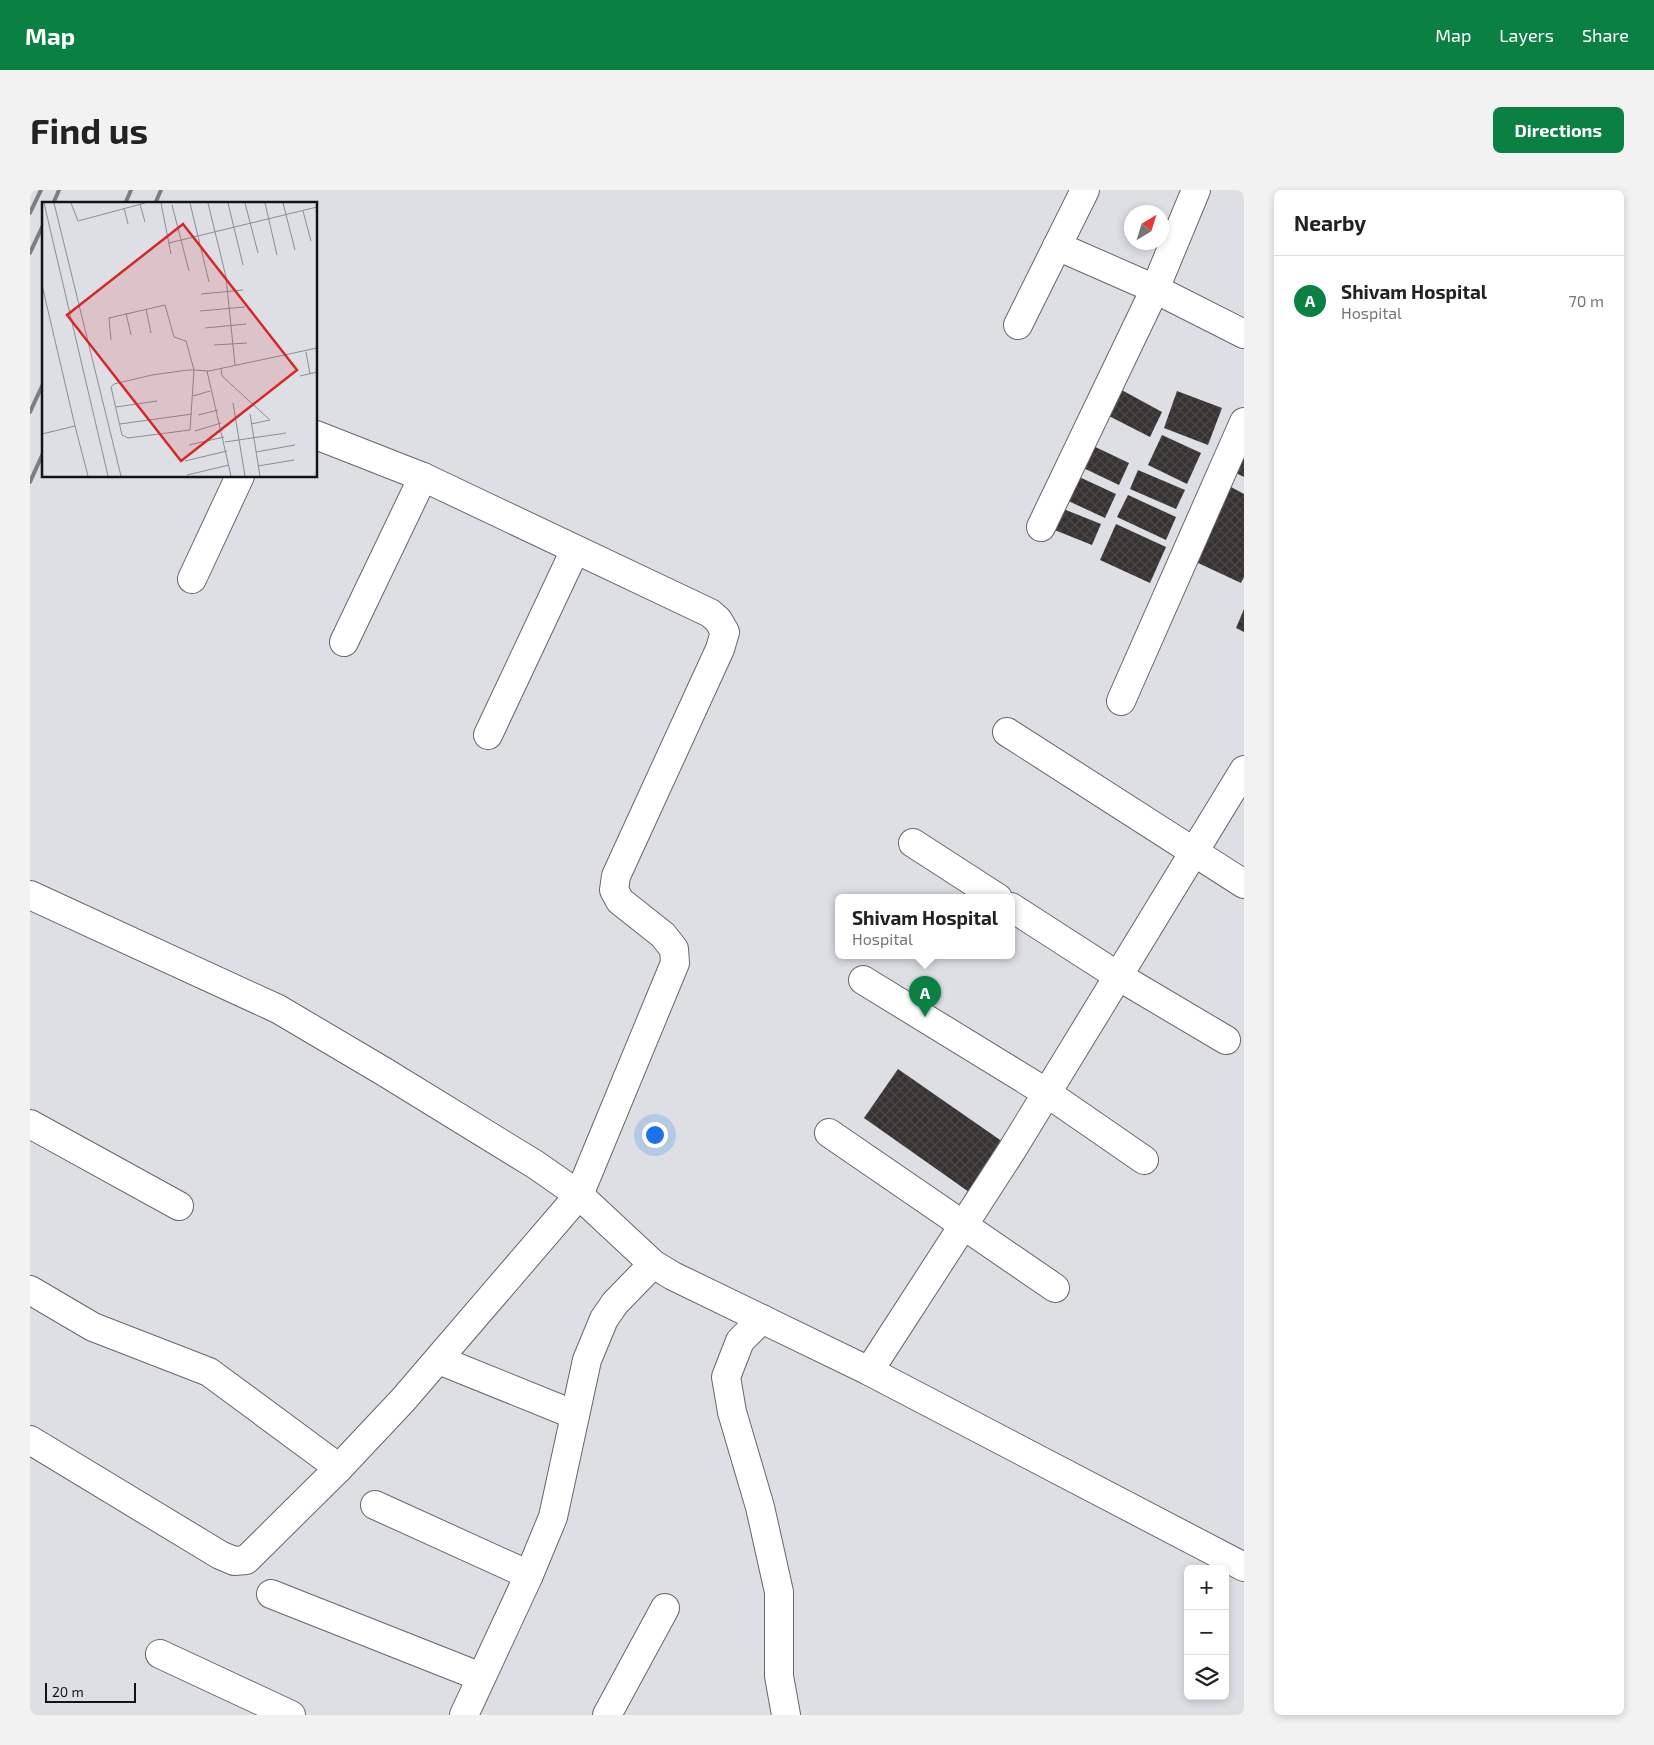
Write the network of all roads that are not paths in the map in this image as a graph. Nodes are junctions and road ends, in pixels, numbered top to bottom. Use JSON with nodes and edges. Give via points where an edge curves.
{"nodes":[{"id":1,"x":1085,"y":190,"type":"edge"},
{"id":2,"x":1196,"y":190,"type":"edge"},
{"id":3,"x":1057,"y":246,"type":"junction"},
{"id":4,"x":1155,"y":289,"type":"junction"},
{"id":5,"x":1018,"y":325,"type":"dead end"},
{"id":6,"x":1244,"y":334,"type":"edge"},
{"id":7,"x":1244,"y":422,"type":"edge"},
{"id":8,"x":318,"y":436,"type":"edge"},
{"id":9,"x":423,"y":477,"type":"junction"},
{"id":10,"x":239,"y":478,"type":"edge"},
{"id":11,"x":1041,"y":527,"type":"dead end"},
{"id":12,"x":575,"y":550,"type":"junction"},
{"id":13,"x":192,"y":579,"type":"dead end"},
{"id":14,"x":344,"y":642,"type":"dead end"},
{"id":15,"x":1121,"y":701,"type":"dead end"},
{"id":16,"x":1007,"y":732,"type":"dead end"},
{"id":17,"x":488,"y":734,"type":"dead end"},
{"id":18,"x":1244,"y":770,"type":"edge"},
{"id":19,"x":913,"y":843,"type":"dead end"},
{"id":20,"x":1194,"y":852,"type":"junction"},
{"id":21,"x":1244,"y":884,"type":"edge"},
{"id":22,"x":992,"y":894,"type":"edge"},
{"id":23,"x":30,"y":895,"type":"edge"},
{"id":24,"x":1015,"y":910,"type":"edge"},
{"id":25,"x":1118,"y":976,"type":"junction"},
{"id":26,"x":863,"y":980,"type":"dead end"},
{"id":27,"x":1226,"y":1040,"type":"dead end"},
{"id":28,"x":1047,"y":1093,"type":"junction"},
{"id":29,"x":30,"y":1124,"type":"edge"},
{"id":30,"x":828,"y":1133,"type":"dead end"},
{"id":31,"x":1144,"y":1160,"type":"dead end"},
{"id":32,"x":579,"y":1195,"type":"junction"},
{"id":33,"x":179,"y":1206,"type":"dead end"},
{"id":34,"x":963,"y":1226,"type":"junction"},
{"id":35,"x":652,"y":1264,"type":"junction"},
{"id":36,"x":1055,"y":1288,"type":"dead end"},
{"id":37,"x":30,"y":1290,"type":"edge"},
{"id":38,"x":762,"y":1319,"type":"junction"},
{"id":39,"x":438,"y":1360,"type":"junction"},
{"id":40,"x":869,"y":1371,"type":"junction"},
{"id":41,"x":575,"y":1415,"type":"junction"},
{"id":42,"x":30,"y":1440,"type":"edge"},
{"id":43,"x":339,"y":1468,"type":"junction"},
{"id":44,"x":375,"y":1505,"type":"dead end"},
{"id":45,"x":1244,"y":1567,"type":"edge"},
{"id":46,"x":529,"y":1575,"type":"junction"},
{"id":47,"x":271,"y":1594,"type":"dead end"},
{"id":48,"x":665,"y":1608,"type":"dead end"},
{"id":49,"x":160,"y":1654,"type":"dead end"},
{"id":50,"x":481,"y":1677,"type":"junction"},
{"id":51,"x":291,"y":1715,"type":"edge"},
{"id":52,"x":464,"y":1715,"type":"edge"},
{"id":53,"x":607,"y":1715,"type":"edge"},
{"id":54,"x":786,"y":1715,"type":"edge"}],
"edges":[{"from":1,"to":3,"type":"street"},
{"from":2,"to":4,"type":"street"},
{"from":3,"to":4,"type":"street"},
{"from":3,"to":5,"type":"street"},
{"from":4,"to":6,"type":"street"},
{"from":4,"to":11,"type":"street"},
{"from":7,"to":15,"type":"street"},
{"from":8,"to":9,"type":"street"},
{"from":9,"to":12,"type":"street"},
{"from":9,"to":14,"type":"street"},
{"from":10,"to":13,"type":"street"},
{"from":12,"to":17,"type":"street"},
{"from":12,"to":32,"type":"street","via":[[710,613],[725,632],[616,876],[614,890],[620,901],[663,935],[674,949],[675,963]]},
{"from":16,"to":20,"type":"street"},
{"from":18,"to":20,"type":"street"},
{"from":19,"to":22,"type":"street"},
{"from":20,"to":21,"type":"street"},
{"from":20,"to":25,"type":"street"},
{"from":23,"to":32,"type":"street","via":[[278,1009],[536,1164]]},
{"from":24,"to":25,"type":"street"},
{"from":25,"to":27,"type":"street"},
{"from":25,"to":28,"type":"street"},
{"from":26,"to":28,"type":"street"},
{"from":28,"to":31,"type":"street"},
{"from":28,"to":34,"type":"street"},
{"from":29,"to":33,"type":"street"},
{"from":30,"to":34,"type":"street"},
{"from":32,"to":35,"type":"street"},
{"from":32,"to":39,"type":"street"},
{"from":34,"to":36,"type":"street"},
{"from":34,"to":40,"type":"street"},
{"from":35,"to":38,"type":"street"},
{"from":35,"to":41,"type":"street","via":[[604,1319],[587,1360]]},
{"from":37,"to":43,"type":"street","via":[[93,1327],[209,1372]]},
{"from":38,"to":40,"type":"street"},
{"from":38,"to":54,"type":"street","via":[[740,1341],[726,1376],[732,1412],[760,1507],[778,1592],[779,1676]]},
{"from":39,"to":41,"type":"street"},
{"from":39,"to":43,"type":"street"},
{"from":40,"to":45,"type":"street"},
{"from":41,"to":46,"type":"street","via":[[553,1517]]},
{"from":42,"to":43,"type":"street","via":[[220,1555],[234,1560],[246,1560],[258,1550]]},
{"from":44,"to":46,"type":"street"},
{"from":46,"to":50,"type":"street"},
{"from":47,"to":50,"type":"street"},
{"from":48,"to":53,"type":"street"},
{"from":49,"to":51,"type":"street"},
{"from":50,"to":52,"type":"street"}]}
